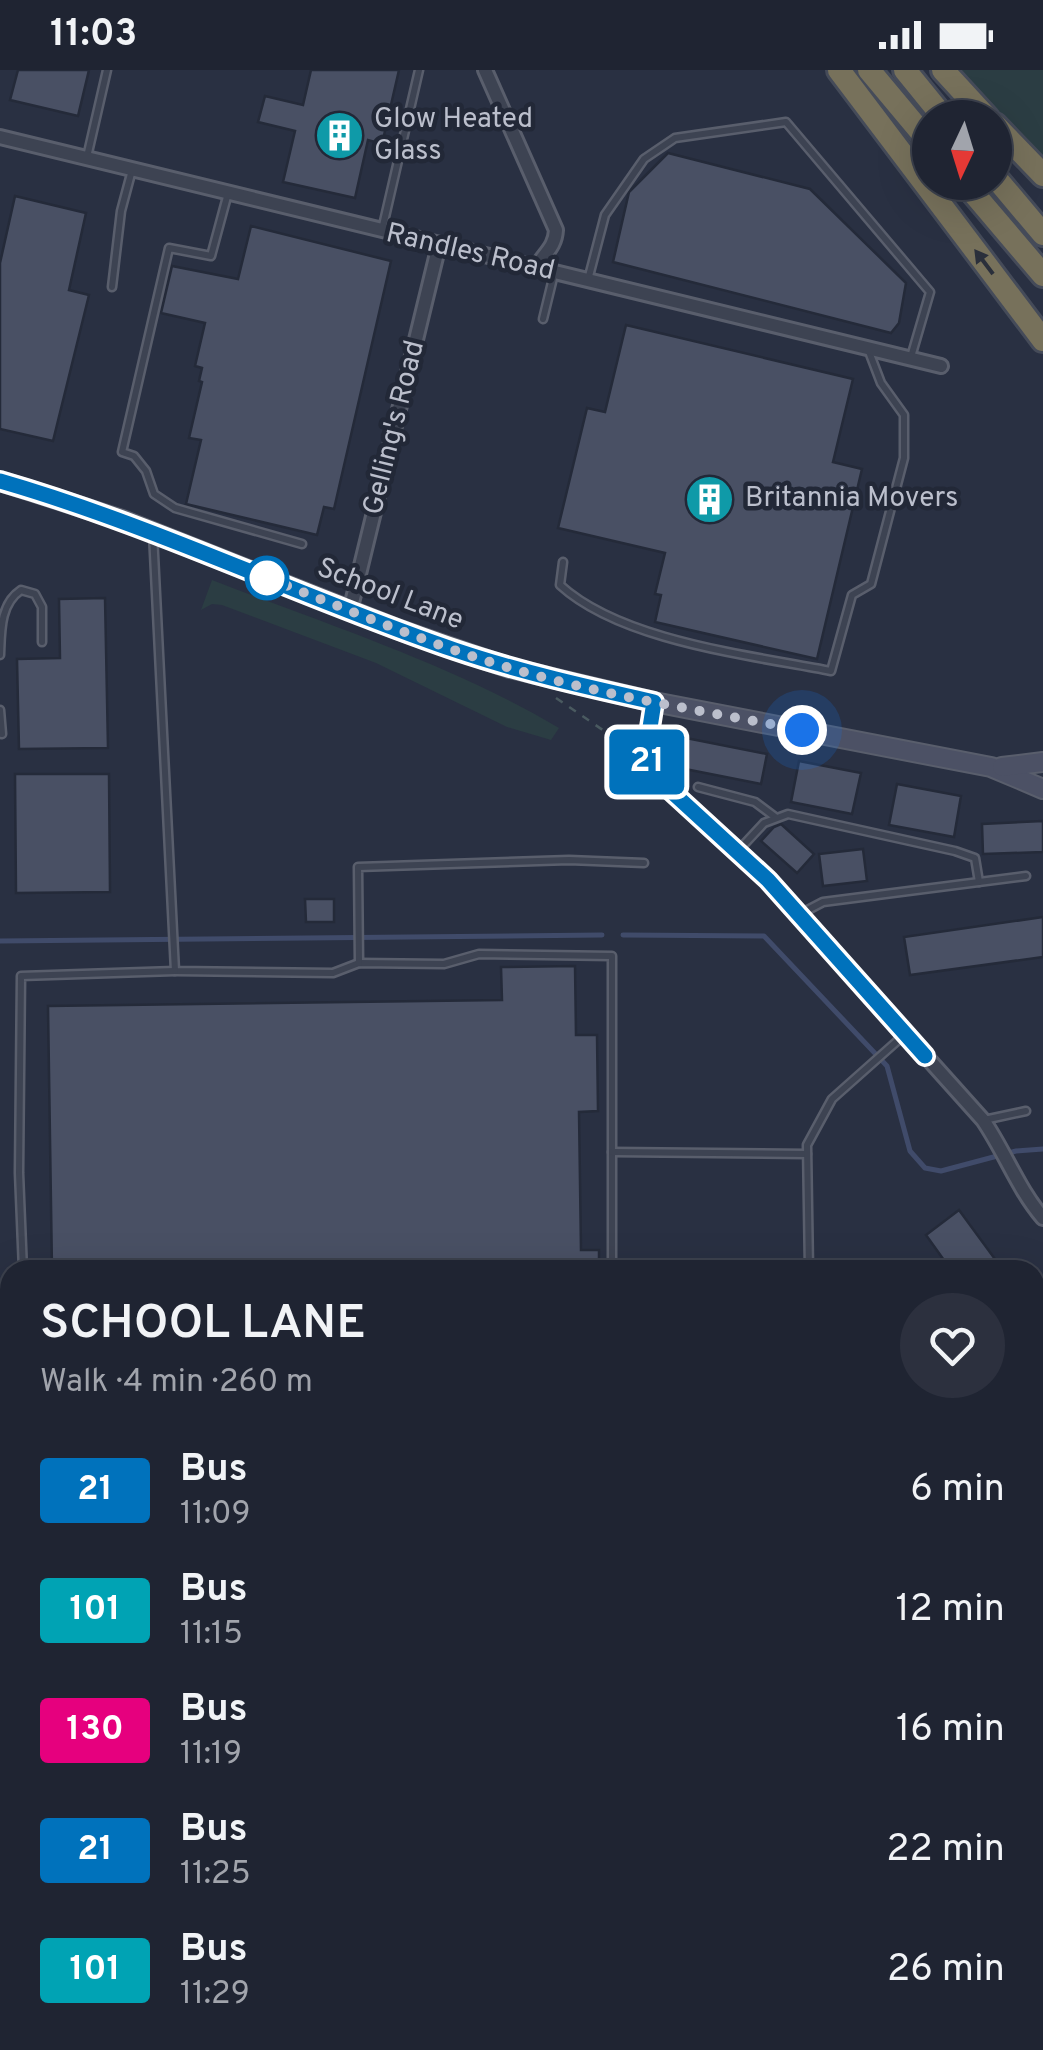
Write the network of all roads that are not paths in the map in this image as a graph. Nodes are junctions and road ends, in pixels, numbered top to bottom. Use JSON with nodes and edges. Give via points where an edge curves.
{"nodes":[{"id":1,"x":107,"y":70,"type":"edge"},
{"id":2,"x":419,"y":70,"type":"edge"},
{"id":3,"x":839,"y":70,"type":"edge"},
{"id":4,"x":869,"y":70,"type":"edge"},
{"id":5,"x":905,"y":70,"type":"edge"},
{"id":6,"x":942,"y":70,"type":"edge"},
{"id":7,"x":486,"y":71,"type":"edge"},
{"id":8,"x":929,"y":100,"type":"edge"},
{"id":9,"x":971,"y":100,"type":"edge"},
{"id":10,"x":912,"y":121,"type":"edge"},
{"id":11,"x":0,"y":137,"type":"edge"},
{"id":12,"x":1012,"y":143,"type":"edge"},
{"id":13,"x":87,"y":158,"type":"junction"},
{"id":14,"x":133,"y":169,"type":"junction"},
{"id":15,"x":1043,"y":175,"type":"edge"},
{"id":16,"x":228,"y":192,"type":"junction"},
{"id":17,"x":1012,"y":198,"type":"edge"},
{"id":18,"x":979,"y":200,"type":"edge"},
{"id":19,"x":382,"y":232,"type":"junction"},
{"id":20,"x":1043,"y":234,"type":"edge"},
{"id":21,"x":439,"y":245,"type":"junction"},
{"id":22,"x":536,"y":268,"type":"junction"},
{"id":23,"x":554,"y":272,"type":"junction"},
{"id":24,"x":1043,"y":275,"type":"edge"},
{"id":25,"x":588,"y":280,"type":"junction"},
{"id":26,"x":112,"y":286,"type":"dead end"},
{"id":27,"x":543,"y":319,"type":"dead end"},
{"id":28,"x":1043,"y":340,"type":"edge"},
{"id":29,"x":868,"y":348,"type":"junction"},
{"id":30,"x":910,"y":359,"type":"junction"},
{"id":31,"x":941,"y":366,"type":"dead end"},
{"id":32,"x":0,"y":481,"type":"edge"},
{"id":33,"x":153,"y":532,"type":"junction"},
{"id":34,"x":302,"y":544,"type":"dead end"},
{"id":35,"x":563,"y":562,"type":"dead end"},
{"id":36,"x":350,"y":611,"type":"junction"},
{"id":37,"x":42,"y":642,"type":"dead end"},
{"id":38,"x":0,"y":655,"type":"edge"},
{"id":39,"x":654,"y":702,"type":"junction"},
{"id":40,"x":0,"y":710,"type":"edge"},
{"id":41,"x":2,"y":734,"type":"edge"},
{"id":42,"x":1043,"y":762,"type":"edge"},
{"id":43,"x":992,"y":767,"type":"junction"},
{"id":44,"x":698,"y":787,"type":"dead end"},
{"id":45,"x":1043,"y":788,"type":"edge"},
{"id":46,"x":776,"y":818,"type":"junction"},
{"id":47,"x":736,"y":853,"type":"junction"},
{"id":48,"x":644,"y":863,"type":"dead end"},
{"id":49,"x":1026,"y":876,"type":"dead end"},
{"id":50,"x":979,"y":882,"type":"junction"},
{"id":51,"x":799,"y":915,"type":"junction"},
{"id":52,"x":359,"y":962,"type":"junction"},
{"id":53,"x":175,"y":971,"type":"junction"},
{"id":54,"x":906,"y":1034,"type":"junction"},
{"id":55,"x":1026,"y":1111,"type":"dead end"},
{"id":56,"x":983,"y":1120,"type":"junction"},
{"id":57,"x":612,"y":1152,"type":"junction"},
{"id":58,"x":807,"y":1154,"type":"junction"},
{"id":59,"x":1043,"y":1218,"type":"edge"},
{"id":60,"x":23,"y":1260,"type":"edge"},
{"id":61,"x":612,"y":1260,"type":"edge"},
{"id":62,"x":809,"y":1260,"type":"edge"}],
"edges":[{"from":1,"to":13,"type":"lane"},
{"from":2,"to":19,"type":"lane"},
{"from":28,"to":3,"type":"highway","one_way":true},
{"from":4,"to":10,"type":"highway"},
{"from":5,"to":8,"type":"highway"},
{"from":6,"to":9,"type":"highway"},
{"from":7,"to":22,"type":"street","via":[[556,230],[551,251]]},
{"from":11,"to":13,"type":"street","name":"Randles Road"},
{"from":12,"to":15,"type":"highway"},
{"from":13,"to":14,"type":"street","name":"Randles Road"},
{"from":14,"to":16,"type":"street","name":"Randles Road"},
{"from":14,"to":26,"type":"lane"},
{"from":16,"to":19,"type":"street","name":"Randles Road"},
{"from":16,"to":34,"type":"lane","via":[[210,256],[170,248],[122,452],[134,456],[154,494],[175,508]]},
{"from":17,"to":20,"type":"highway"},
{"from":18,"to":24,"type":"highway"},
{"from":19,"to":21,"type":"street","name":"Randles Road"},
{"from":21,"to":22,"type":"street","name":"Randles Road"},
{"from":21,"to":36,"type":"street","name":"Gelling's Road"},
{"from":22,"to":23,"type":"street","name":"Randles Road"},
{"from":23,"to":25,"type":"street","name":"Randles Road"},
{"from":23,"to":27,"type":"lane"},
{"from":25,"to":29,"type":"street","name":"Randles Road"},
{"from":25,"to":30,"type":"lane","via":[[605,215],[644,159],[675,138],[786,122],[930,292]]},
{"from":29,"to":30,"type":"street","name":"Randles Road"},
{"from":29,"to":35,"type":"lane","via":[[881,383],[904,415],[904,458],[870,584],[852,595],[831,671],[618,622],[560,584]]},
{"from":30,"to":31,"type":"street","name":"Randles Road"},
{"from":32,"to":33,"type":"main road","name":"School Lane"},
{"from":33,"to":36,"type":"main road","name":"School Lane"},
{"from":33,"to":53,"type":"lane"},
{"from":36,"to":39,"type":"main road","name":"School Lane","via":[[452,649]]},
{"from":37,"to":38,"type":"lane","via":[[42,607],[22,590],[4,610]]},
{"from":39,"to":43,"type":"main road","name":"School Lane"},
{"from":39,"to":47,"type":"street","via":[[645,759]]},
{"from":40,"to":41,"type":"lane"},
{"from":42,"to":43,"type":"main road","name":"School Lane"},
{"from":43,"to":45,"type":"main road","name":"School Lane"},
{"from":44,"to":46,"type":"lane","via":[[755,802]]},
{"from":46,"to":47,"type":"lane"},
{"from":46,"to":50,"type":"lane","via":[[788,814],[956,851],[974,858]]},
{"from":47,"to":51,"type":"street"},
{"from":48,"to":52,"type":"lane","via":[[358,867]]},
{"from":49,"to":50,"type":"lane"},
{"from":50,"to":51,"type":"lane","via":[[824,902]]},
{"from":51,"to":54,"type":"street"},
{"from":52,"to":53,"type":"lane","via":[[333,973]]},
{"from":52,"to":57,"type":"lane","via":[[444,964],[479,954],[612,956]]},
{"from":53,"to":60,"type":"lane","via":[[21,976]]},
{"from":54,"to":56,"type":"street"},
{"from":54,"to":58,"type":"lane","via":[[832,1099]]},
{"from":55,"to":56,"type":"lane"},
{"from":56,"to":59,"type":"street"},
{"from":57,"to":58,"type":"lane"},
{"from":57,"to":61,"type":"lane"},
{"from":58,"to":62,"type":"lane"}]}
